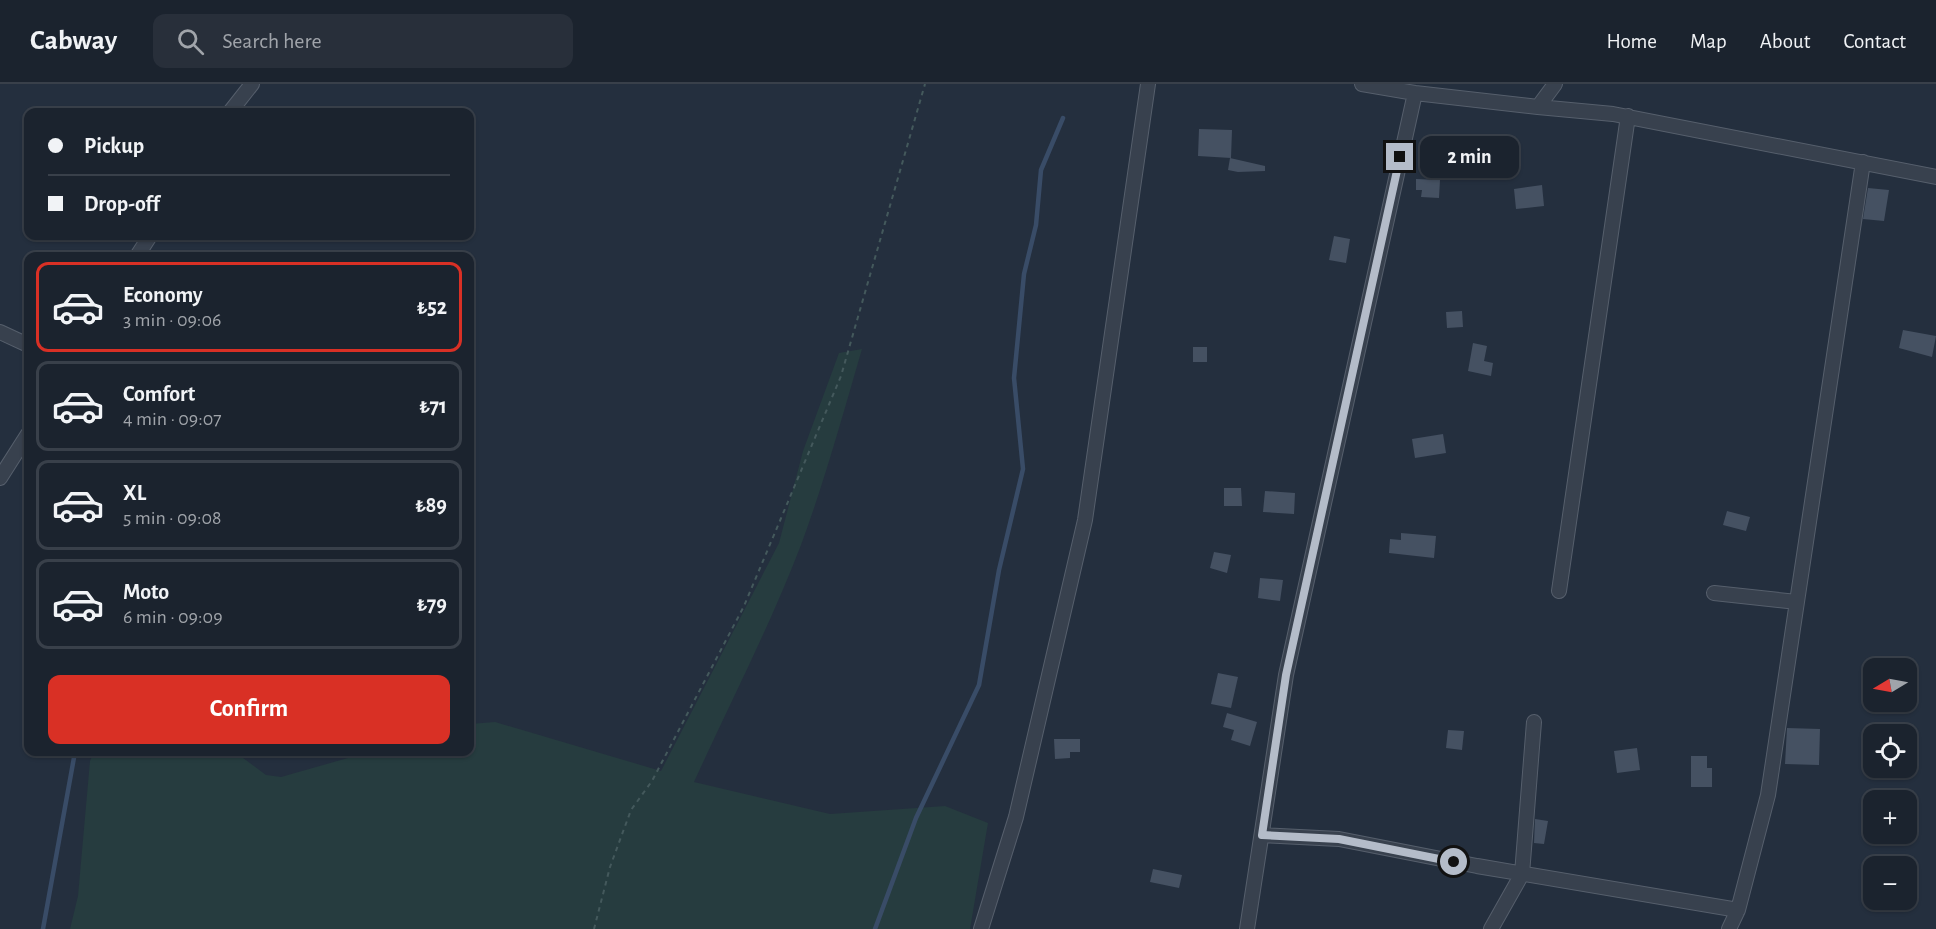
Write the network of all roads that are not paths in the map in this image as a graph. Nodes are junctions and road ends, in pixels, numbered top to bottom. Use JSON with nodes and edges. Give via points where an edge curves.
{"nodes":[{"id":1,"x":252,"y":84,"type":"edge"},
{"id":2,"x":1148,"y":84,"type":"edge"},
{"id":3,"x":1362,"y":84,"type":"edge"},
{"id":4,"x":1555,"y":84,"type":"edge"},
{"id":5,"x":1415,"y":93,"type":"junction"},
{"id":6,"x":1538,"y":107,"type":"junction"},
{"id":7,"x":233,"y":108,"type":"edge"},
{"id":8,"x":1628,"y":116,"type":"junction"},
{"id":9,"x":1863,"y":162,"type":"junction"},
{"id":10,"x":1936,"y":177,"type":"edge"},
{"id":11,"x":0,"y":332,"type":"edge"},
{"id":12,"x":24,"y":343,"type":"edge"},
{"id":13,"x":24,"y":440,"type":"edge"},
{"id":14,"x":0,"y":478,"type":"edge"},
{"id":15,"x":1559,"y":591,"type":"dead end"},
{"id":16,"x":1714,"y":593,"type":"dead end"},
{"id":17,"x":1797,"y":602,"type":"junction"},
{"id":18,"x":1534,"y":722,"type":"dead end"},
{"id":19,"x":1262,"y":835,"type":"junction"},
{"id":20,"x":1522,"y":874,"type":"junction"},
{"id":21,"x":1738,"y":910,"type":"junction"},
{"id":22,"x":981,"y":929,"type":"edge"},
{"id":23,"x":1247,"y":929,"type":"edge"},
{"id":24,"x":1491,"y":929,"type":"edge"},
{"id":25,"x":1729,"y":929,"type":"edge"}],
"edges":[{"from":1,"to":7,"type":"street"},
{"from":2,"to":22,"type":"street","via":[[1085,520],[1016,817]]},
{"from":3,"to":5,"type":"street"},
{"from":4,"to":6,"type":"street"},
{"from":5,"to":6,"type":"street"},
{"from":5,"to":19,"type":"street","via":[[1286,675]]},
{"from":6,"to":8,"type":"street"},
{"from":8,"to":9,"type":"street"},
{"from":8,"to":15,"type":"street"},
{"from":9,"to":10,"type":"street"},
{"from":9,"to":17,"type":"street"},
{"from":11,"to":12,"type":"street"},
{"from":13,"to":14,"type":"street"},
{"from":16,"to":17,"type":"street"},
{"from":17,"to":21,"type":"street","via":[[1768,795]]},
{"from":18,"to":20,"type":"street"},
{"from":19,"to":20,"type":"street","via":[[1339,839]]},
{"from":19,"to":23,"type":"street"},
{"from":20,"to":21,"type":"street"},
{"from":20,"to":24,"type":"street"},
{"from":21,"to":25,"type":"street"}]}
